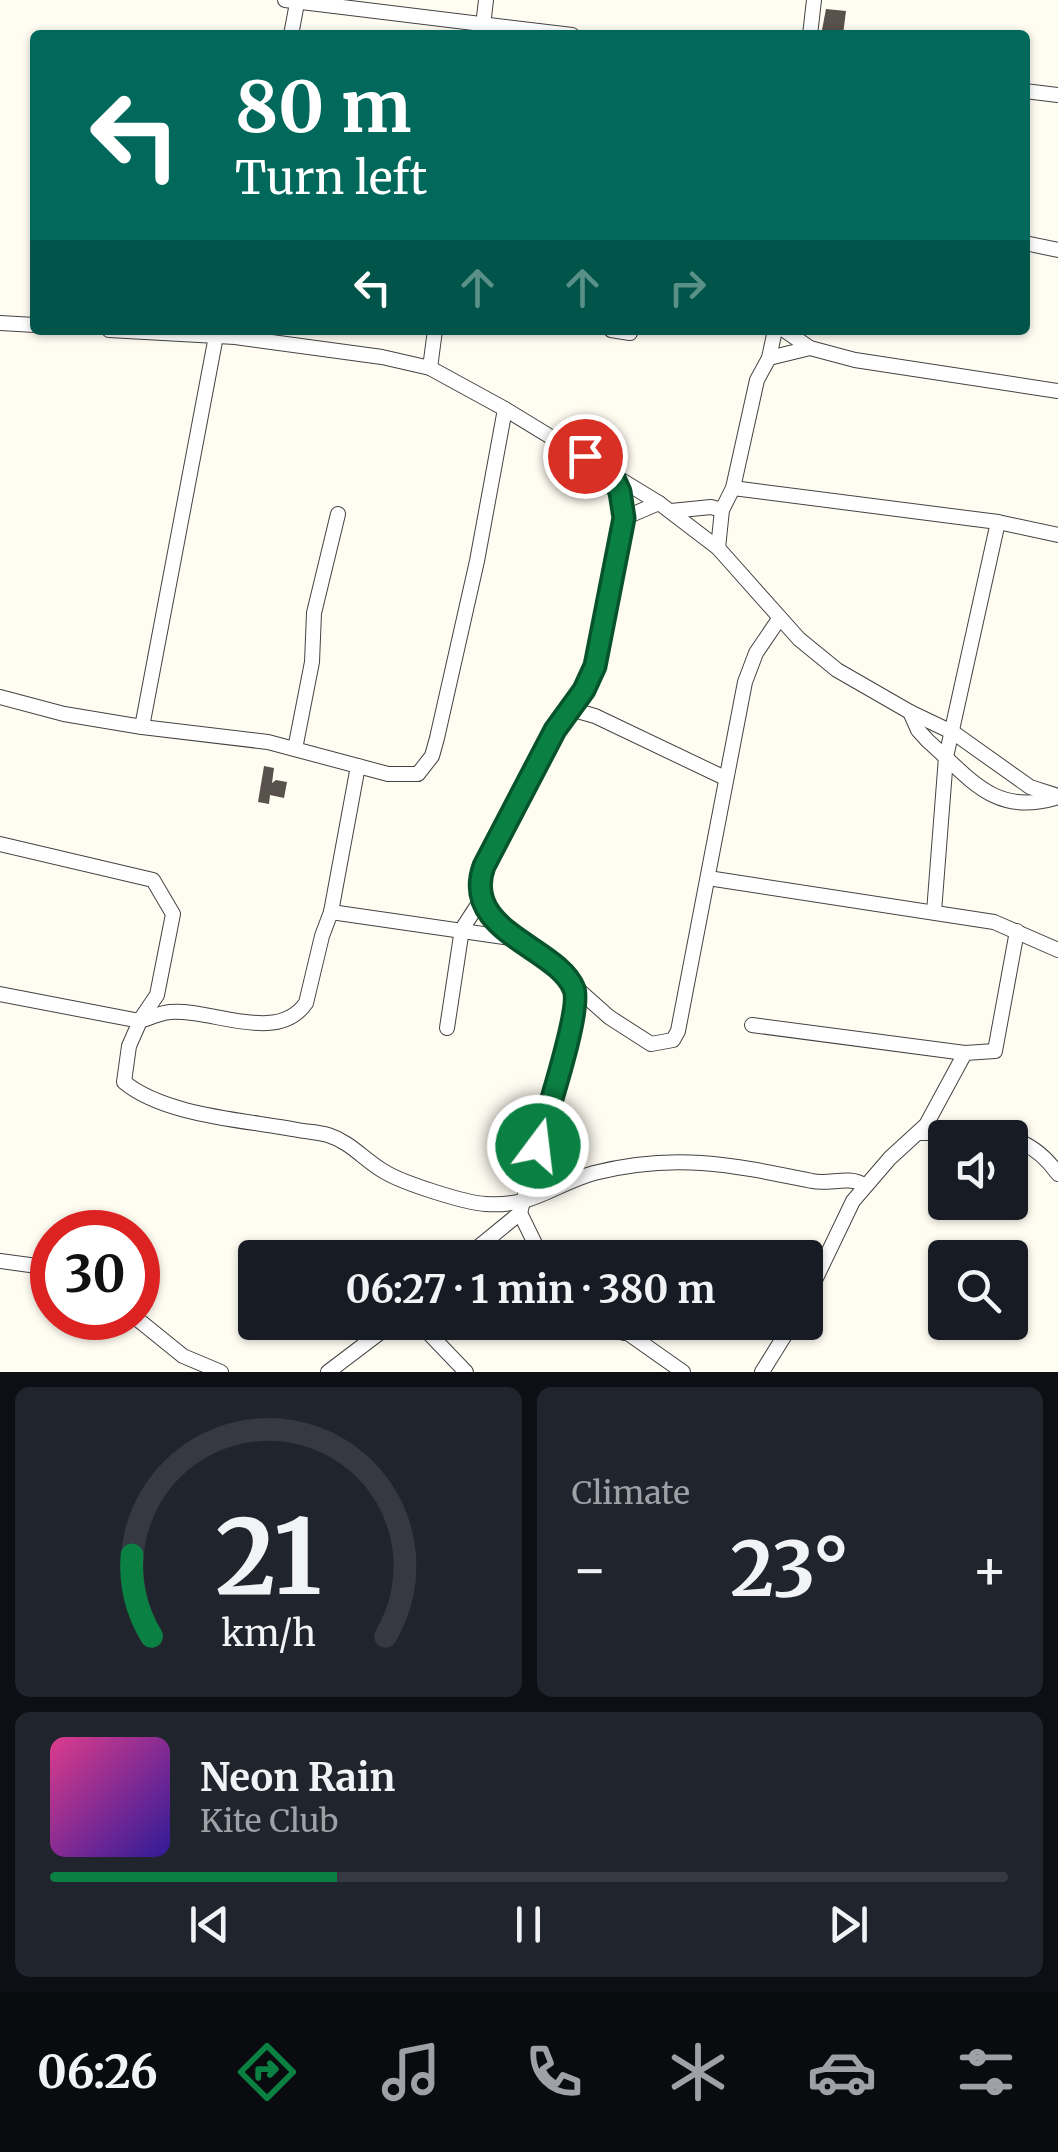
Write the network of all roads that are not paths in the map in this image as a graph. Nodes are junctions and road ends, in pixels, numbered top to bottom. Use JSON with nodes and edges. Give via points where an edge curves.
{"nodes":[{"id":1,"x":486,"y":0,"type":"edge"},
{"id":2,"x":814,"y":0,"type":"edge"},
{"id":3,"x":291,"y":1,"type":"edge"},
{"id":4,"x":483,"y":29,"type":"edge"},
{"id":5,"x":292,"y":30,"type":"edge"},
{"id":6,"x":811,"y":30,"type":"edge"},
{"id":7,"x":1030,"y":92,"type":"edge"},
{"id":8,"x":1058,"y":95,"type":"edge"},
{"id":9,"x":1030,"y":244,"type":"edge"},
{"id":10,"x":1058,"y":250,"type":"edge"},
{"id":11,"x":0,"y":324,"type":"edge"},
{"id":12,"x":30,"y":326,"type":"edge"},
{"id":13,"x":198,"y":335,"type":"edge"},
{"id":14,"x":226,"y":335,"type":"edge"},
{"id":15,"x":242,"y":335,"type":"edge"},
{"id":16,"x":433,"y":335,"type":"edge"},
{"id":17,"x":775,"y":335,"type":"edge"},
{"id":18,"x":791,"y":335,"type":"edge"},
{"id":19,"x":216,"y":336,"type":"junction"},
{"id":20,"x":810,"y":348,"type":"junction"},
{"id":21,"x":769,"y":358,"type":"junction"},
{"id":22,"x":430,"y":368,"type":"junction"},
{"id":23,"x":1058,"y":391,"type":"edge"},
{"id":24,"x":505,"y":409,"type":"junction"},
{"id":25,"x":611,"y":472,"type":"junction"},
{"id":26,"x":733,"y":488,"type":"junction"},
{"id":27,"x":665,"y":507,"type":"junction"},
{"id":28,"x":722,"y":510,"type":"junction"},
{"id":29,"x":338,"y":514,"type":"dead end"},
{"id":30,"x":624,"y":518,"type":"junction"},
{"id":31,"x":998,"y":522,"type":"junction"},
{"id":32,"x":1058,"y":534,"type":"edge"},
{"id":33,"x":718,"y":548,"type":"junction"},
{"id":34,"x":779,"y":619,"type":"junction"},
{"id":35,"x":589,"y":680,"type":"junction"},
{"id":36,"x":0,"y":697,"type":"edge"},
{"id":37,"x":570,"y":709,"type":"junction"},
{"id":38,"x":910,"y":712,"type":"junction"},
{"id":39,"x":595,"y":716,"type":"junction"},
{"id":40,"x":142,"y":727,"type":"junction"},
{"id":41,"x":954,"y":733,"type":"junction"},
{"id":42,"x":295,"y":749,"type":"junction"},
{"id":43,"x":946,"y":758,"type":"junction"},
{"id":44,"x":358,"y":766,"type":"junction"},
{"id":45,"x":725,"y":778,"type":"junction"},
{"id":46,"x":1058,"y":797,"type":"edge"},
{"id":47,"x":0,"y":844,"type":"edge"},
{"id":48,"x":708,"y":878,"type":"junction"},
{"id":49,"x":483,"y":896,"type":"junction"},
{"id":50,"x":331,"y":912,"type":"junction"},
{"id":51,"x":934,"y":912,"type":"junction"},
{"id":52,"x":462,"y":929,"type":"junction"},
{"id":53,"x":1017,"y":931,"type":"junction"},
{"id":54,"x":511,"y":938,"type":"junction"},
{"id":55,"x":1058,"y":950,"type":"edge"},
{"id":56,"x":572,"y":984,"type":"junction"},
{"id":57,"x":0,"y":994,"type":"edge"},
{"id":58,"x":140,"y":1021,"type":"junction"},
{"id":59,"x":752,"y":1025,"type":"dead end"},
{"id":60,"x":447,"y":1028,"type":"dead end"},
{"id":61,"x":966,"y":1053,"type":"junction"},
{"id":62,"x":920,"y":1133,"type":"junction"},
{"id":63,"x":1058,"y":1174,"type":"edge"},
{"id":64,"x":864,"y":1185,"type":"junction"},
{"id":65,"x":483,"y":1204,"type":"junction"},
{"id":66,"x":520,"y":1208,"type":"junction"},
{"id":67,"x":498,"y":1231,"type":"junction"},
{"id":68,"x":487,"y":1240,"type":"edge"},
{"id":69,"x":534,"y":1240,"type":"edge"},
{"id":70,"x":823,"y":1254,"type":"edge"},
{"id":71,"x":0,"y":1260,"type":"edge"},
{"id":72,"x":30,"y":1265,"type":"edge"},
{"id":73,"x":160,"y":1337,"type":"edge"},
{"id":74,"x":370,"y":1340,"type":"edge"},
{"id":75,"x":435,"y":1340,"type":"edge"},
{"id":76,"x":635,"y":1340,"type":"edge"},
{"id":77,"x":782,"y":1340,"type":"edge"},
{"id":78,"x":219,"y":1372,"type":"edge"},
{"id":79,"x":328,"y":1372,"type":"edge"},
{"id":80,"x":466,"y":1372,"type":"edge"},
{"id":81,"x":682,"y":1372,"type":"edge"},
{"id":82,"x":762,"y":1372,"type":"edge"}],
"edges":[{"from":1,"to":4,"type":"street"},
{"from":2,"to":6,"type":"street"},
{"from":3,"to":4,"type":"street"},
{"from":3,"to":5,"type":"street"},
{"from":7,"to":8,"type":"street"},
{"from":9,"to":10,"type":"street"},
{"from":11,"to":12,"type":"street"},
{"from":13,"to":19,"type":"street"},
{"from":14,"to":19,"type":"street"},
{"from":15,"to":22,"type":"street"},
{"from":16,"to":22,"type":"street"},
{"from":17,"to":21,"type":"street"},
{"from":18,"to":20,"type":"street"},
{"from":19,"to":40,"type":"street"},
{"from":20,"to":21,"type":"street"},
{"from":20,"to":23,"type":"street"},
{"from":21,"to":26,"type":"street"},
{"from":22,"to":24,"type":"street"},
{"from":24,"to":25,"type":"street"},
{"from":24,"to":44,"type":"street","via":[[432,756],[409,777]]},
{"from":25,"to":27,"type":"street"},
{"from":25,"to":30,"type":"street"},
{"from":26,"to":28,"type":"street"},
{"from":26,"to":31,"type":"street"},
{"from":27,"to":28,"type":"street"},
{"from":27,"to":30,"type":"street"},
{"from":27,"to":33,"type":"street"},
{"from":28,"to":33,"type":"street"},
{"from":29,"to":42,"type":"street","via":[[314,613]]},
{"from":30,"to":35,"type":"street"},
{"from":31,"to":32,"type":"street"},
{"from":31,"to":41,"type":"street"},
{"from":33,"to":34,"type":"street"},
{"from":34,"to":38,"type":"street","via":[[837,670]]},
{"from":34,"to":45,"type":"street","via":[[746,682]]},
{"from":35,"to":37,"type":"street"},
{"from":35,"to":39,"type":"street"},
{"from":36,"to":40,"type":"street"},
{"from":37,"to":39,"type":"street"},
{"from":37,"to":49,"type":"street","via":[[484,866]]},
{"from":38,"to":41,"type":"street"},
{"from":38,"to":43,"type":"street"},
{"from":39,"to":45,"type":"street"},
{"from":40,"to":42,"type":"street"},
{"from":41,"to":43,"type":"street"},
{"from":41,"to":46,"type":"street","via":[[1030,788]]},
{"from":42,"to":44,"type":"street"},
{"from":43,"to":46,"type":"street","via":[[1000,800]]},
{"from":43,"to":51,"type":"street"},
{"from":44,"to":50,"type":"street"},
{"from":45,"to":48,"type":"street"},
{"from":47,"to":58,"type":"street","via":[[153,880],[173,914],[157,995]]},
{"from":48,"to":51,"type":"street"},
{"from":48,"to":56,"type":"street","via":[[672,1040],[651,1044],[634,1035]]},
{"from":49,"to":52,"type":"street"},
{"from":49,"to":54,"type":"street"},
{"from":50,"to":52,"type":"street"},
{"from":50,"to":58,"type":"street","via":[[306,1004],[289,1019],[264,1024],[168,1012]]},
{"from":51,"to":53,"type":"street"},
{"from":52,"to":54,"type":"street"},
{"from":52,"to":60,"type":"street"},
{"from":53,"to":55,"type":"street"},
{"from":53,"to":61,"type":"street","via":[[998,1045],[991,1053]]},
{"from":54,"to":56,"type":"street"},
{"from":56,"to":66,"type":"street","via":[[576,1004]]},
{"from":57,"to":58,"type":"street"},
{"from":58,"to":65,"type":"street","via":[[124,1082],[134,1090],[170,1106],[326,1134],[383,1172]]},
{"from":59,"to":61,"type":"street"},
{"from":61,"to":62,"type":"street"},
{"from":62,"to":63,"type":"street","via":[[989,1132],[1020,1139],[1042,1152]]},
{"from":62,"to":64,"type":"street"},
{"from":64,"to":66,"type":"street","via":[[713,1162],[663,1162],[594,1174]]},
{"from":64,"to":70,"type":"street"},
{"from":65,"to":66,"type":"street"},
{"from":65,"to":67,"type":"street"},
{"from":66,"to":67,"type":"street"},
{"from":66,"to":69,"type":"street"},
{"from":67,"to":68,"type":"street"},
{"from":71,"to":72,"type":"street"},
{"from":73,"to":78,"type":"street"},
{"from":74,"to":79,"type":"street"},
{"from":75,"to":80,"type":"street"},
{"from":76,"to":81,"type":"street"},
{"from":77,"to":82,"type":"street"}]}
